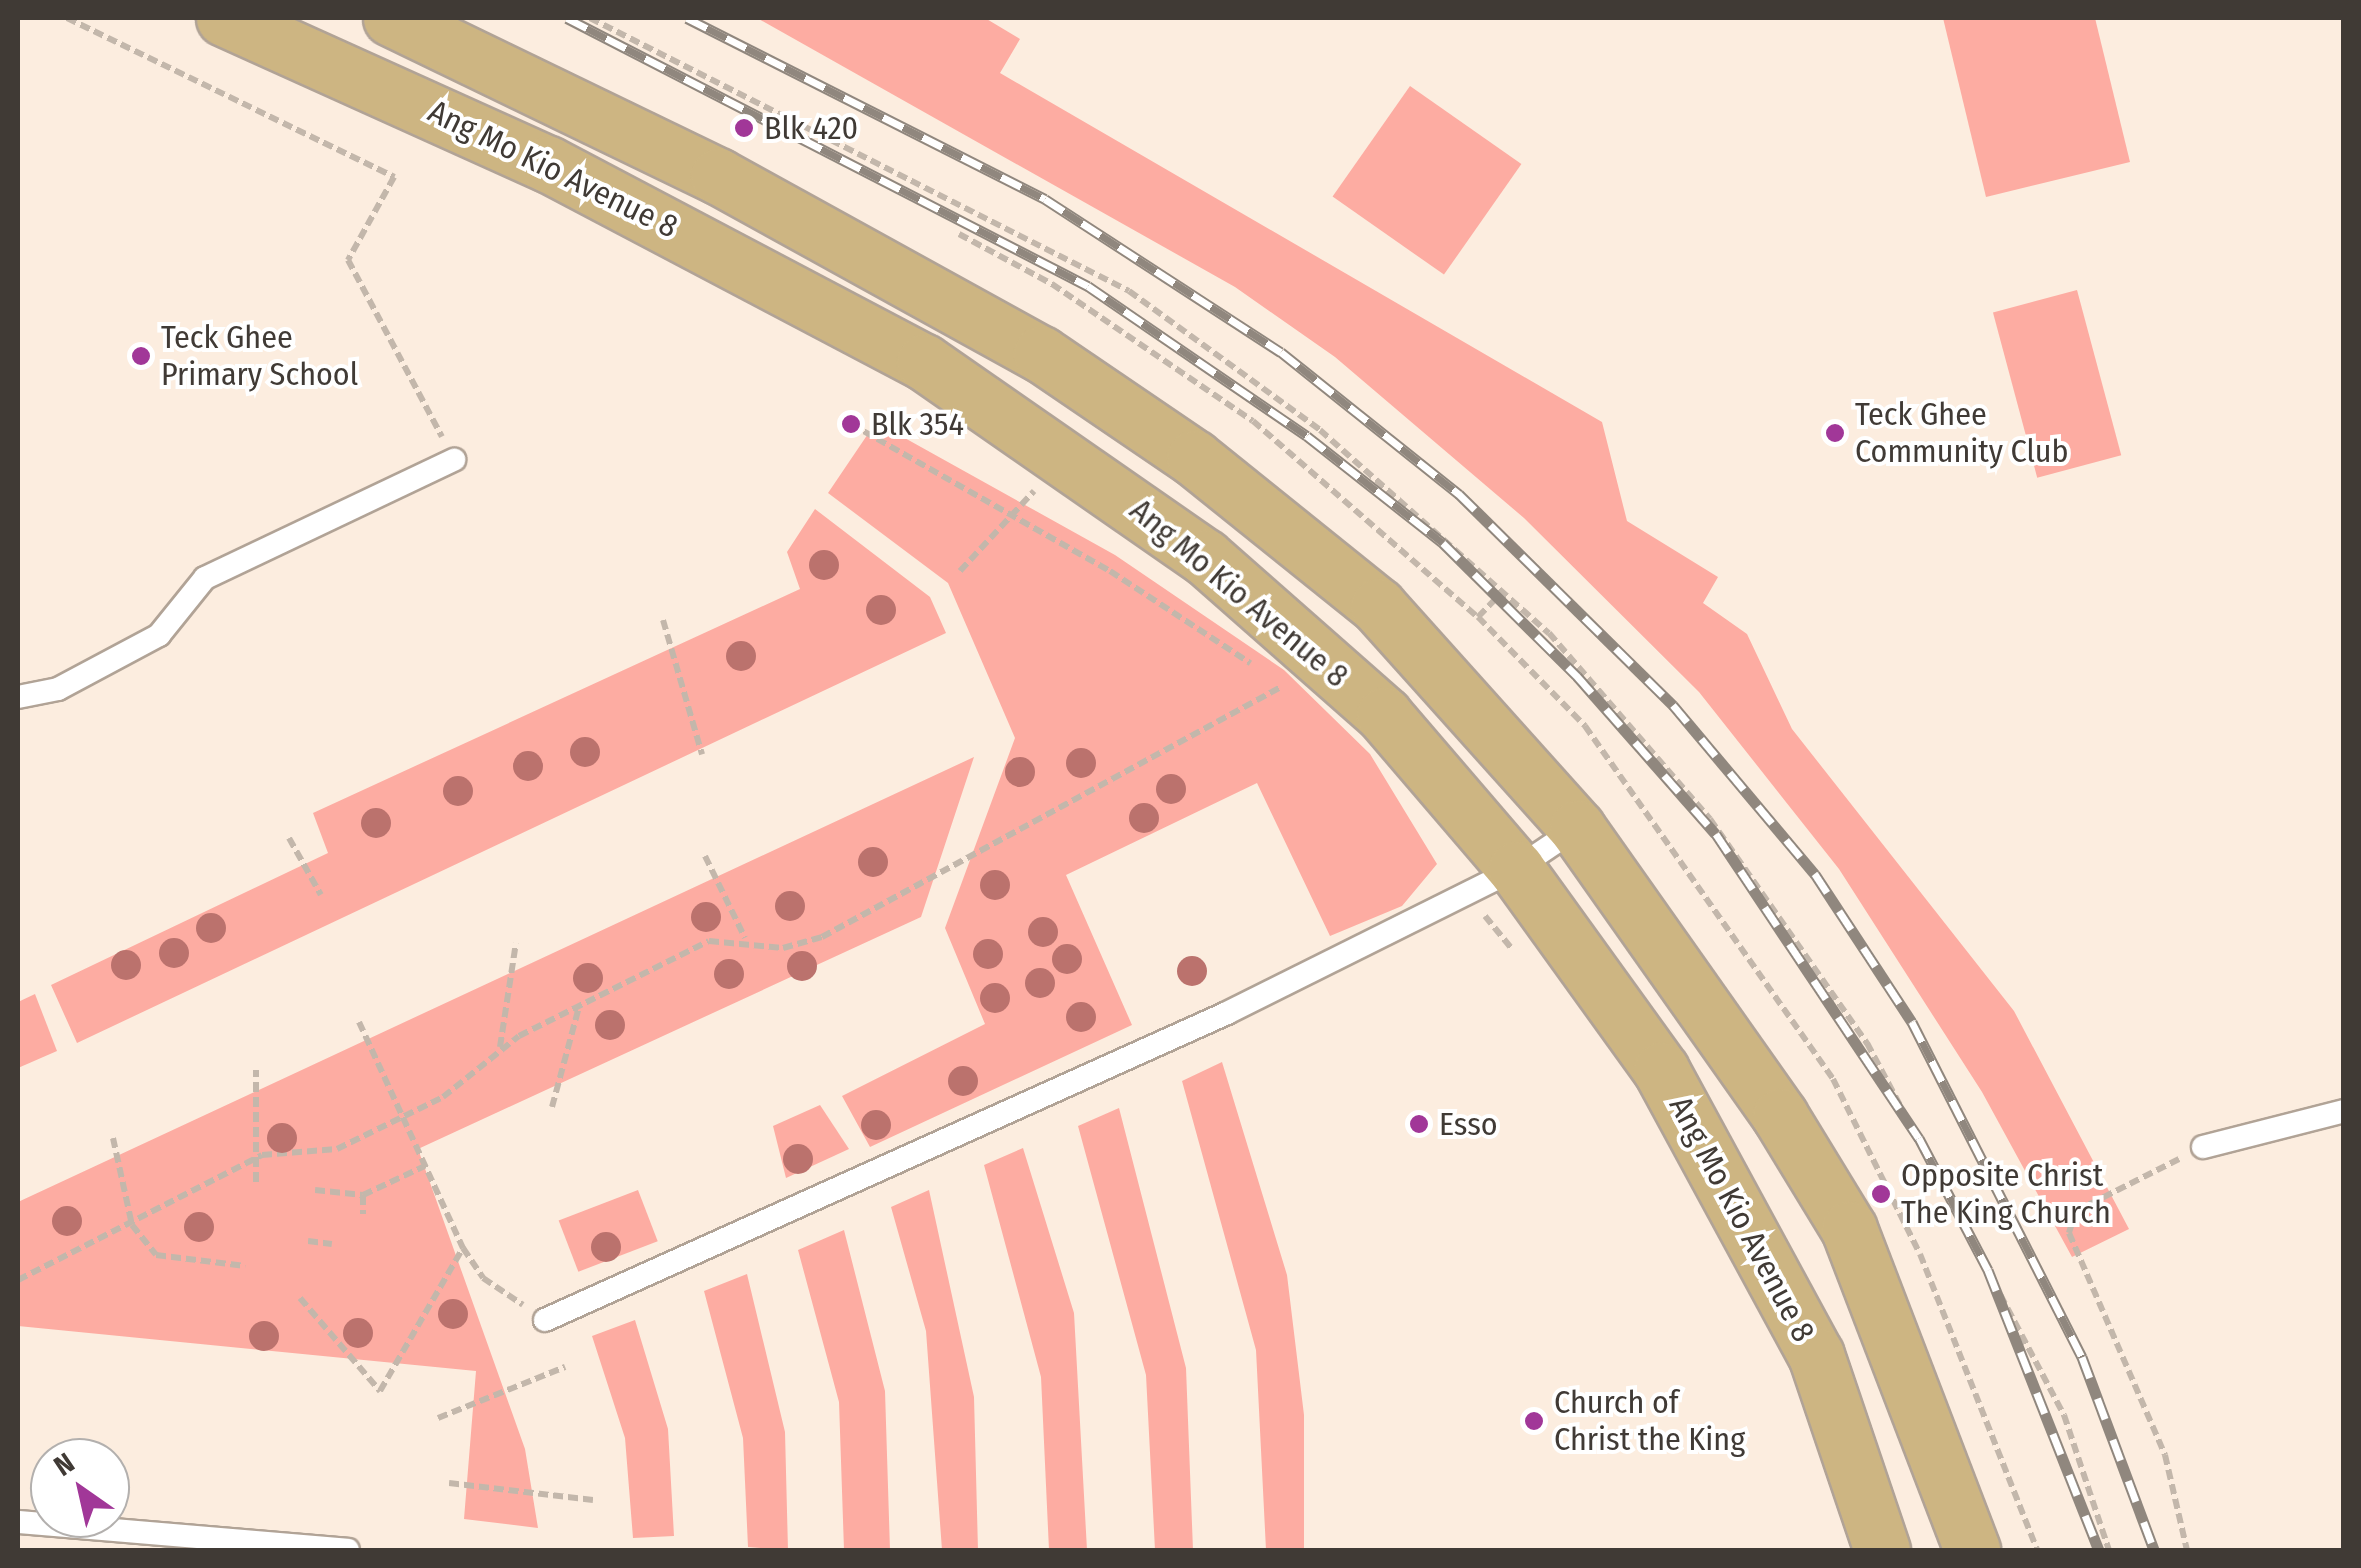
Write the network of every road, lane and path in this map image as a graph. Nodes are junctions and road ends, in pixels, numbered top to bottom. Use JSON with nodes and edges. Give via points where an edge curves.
{"nodes":[{"id":1,"x":67,"y":18,"type":"edge"},
{"id":2,"x":224,"y":18,"type":"edge"},
{"id":3,"x":390,"y":18,"type":"edge"},
{"id":4,"x":454,"y":460,"type":"joint"},
{"id":5,"x":1012,"y":517,"type":"dead end"},
{"id":6,"x":960,"y":570,"type":"dead end"},
{"id":7,"x":1504,"y":590,"type":"dead end"},
{"id":8,"x":1478,"y":617,"type":"dead end"},
{"id":9,"x":663,"y":620,"type":"dead end"},
{"id":10,"x":1281,"y":687,"type":"dead end"},
{"id":11,"x":18,"y":697,"type":"edge"},
{"id":12,"x":702,"y":754,"type":"dead end"},
{"id":13,"x":1577,"y":828,"type":"junction"},
{"id":14,"x":289,"y":838,"type":"dead end"},
{"id":15,"x":704,"y":856,"type":"dead end"},
{"id":16,"x":1516,"y":869,"type":"junction"},
{"id":17,"x":321,"y":895,"type":"dead end"},
{"id":18,"x":745,"y":938,"type":"junction"},
{"id":19,"x":516,"y":942,"type":"dead end"},
{"id":20,"x":579,"y":1006,"type":"junction"},
{"id":21,"x":358,"y":1022,"type":"dead end"},
{"id":22,"x":500,"y":1048,"type":"junction"},
{"id":23,"x":256,"y":1070,"type":"dead end"},
{"id":24,"x":552,"y":1107,"type":"dead end"},
{"id":25,"x":404,"y":1112,"type":"junction"},
{"id":26,"x":2344,"y":1112,"type":"edge"},
{"id":27,"x":113,"y":1138,"type":"dead end"},
{"id":28,"x":2203,"y":1147,"type":"joint"},
{"id":29,"x":262,"y":1155,"type":"junction"},
{"id":30,"x":425,"y":1166,"type":"junction"},
{"id":31,"x":256,"y":1182,"type":"dead end"},
{"id":32,"x":315,"y":1190,"type":"dead end"},
{"id":33,"x":363,"y":1194,"type":"junction"},
{"id":34,"x":363,"y":1214,"type":"dead end"},
{"id":35,"x":132,"y":1225,"type":"junction"},
{"id":36,"x":308,"y":1242,"type":"dead end"},
{"id":37,"x":332,"y":1244,"type":"dead end"},
{"id":38,"x":464,"y":1248,"type":"junction"},
{"id":39,"x":244,"y":1266,"type":"dead end"},
{"id":40,"x":18,"y":1280,"type":"edge"},
{"id":41,"x":300,"y":1298,"type":"dead end"},
{"id":42,"x":545,"y":1320,"type":"joint"},
{"id":43,"x":565,"y":1367,"type":"dead end"},
{"id":44,"x":438,"y":1418,"type":"dead end"},
{"id":45,"x":448,"y":1483,"type":"dead end"},
{"id":46,"x":593,"y":1500,"type":"dead end"},
{"id":47,"x":18,"y":1522,"type":"edge"},
{"id":48,"x":348,"y":1550,"type":"edge"},
{"id":49,"x":1882,"y":1550,"type":"edge"},
{"id":50,"x":1972,"y":1550,"type":"edge"},
{"id":51,"x":2187,"y":1550,"type":"edge"}],
"edges":[{"from":1,"to":4,"type":"path","via":[[394,177],[348,260]]},
{"from":2,"to":16,"type":"main road","name":"Ang Mo Kio Avenue 8","via":[[677,228],[924,362],[1066,454],[1205,557],[1384,715]]},
{"from":3,"to":13,"type":"main road","name":"Ang Mo Kio Avenue 8","via":[[718,176],[1124,408],[1378,606]]},
{"from":4,"to":11,"type":"lane","via":[[205,578],[160,634],[58,689]]},
{"from":5,"to":6,"type":"path"},
{"from":7,"to":8,"type":"path"},
{"from":9,"to":12,"type":"path"},
{"from":10,"to":18,"type":"path","via":[[822,936],[783,948]]},
{"from":13,"to":16,"type":"lane"},
{"from":13,"to":50,"type":"main road","name":"Ang Mo Kio Avenue 8","via":[[1707,1005],[1849,1230]]},
{"from":14,"to":17,"type":"path"},
{"from":15,"to":18,"type":"path"},
{"from":16,"to":42,"type":"lane","via":[[1227,1014]]},
{"from":16,"to":49,"type":"main road","name":"Ang Mo Kio Avenue 8","via":[[1600,979],[1718,1166],[1816,1354]]},
{"from":18,"to":20,"type":"path","via":[[710,942]]},
{"from":19,"to":22,"type":"path"},
{"from":20,"to":22,"type":"path"},
{"from":20,"to":24,"type":"path"},
{"from":21,"to":25,"type":"path"},
{"from":22,"to":25,"type":"path","via":[[443,1097]]},
{"from":23,"to":29,"type":"path"},
{"from":25,"to":29,"type":"path","via":[[337,1149]]},
{"from":25,"to":30,"type":"path"},
{"from":26,"to":28,"type":"lane"},
{"from":27,"to":35,"type":"path"},
{"from":28,"to":51,"type":"path","via":[[2076,1211],[2069,1232],[2164,1456]]},
{"from":29,"to":31,"type":"path"},
{"from":29,"to":35,"type":"path"},
{"from":30,"to":33,"type":"path"},
{"from":30,"to":38,"type":"path"},
{"from":32,"to":33,"type":"path"},
{"from":33,"to":34,"type":"path"},
{"from":35,"to":39,"type":"path","via":[[156,1255]]},
{"from":35,"to":40,"type":"path"},
{"from":36,"to":37,"type":"path"},
{"from":38,"to":41,"type":"path","via":[[380,1391]]},
{"from":38,"to":42,"type":"path","via":[[483,1278]]},
{"from":43,"to":44,"type":"path"},
{"from":45,"to":46,"type":"path"},
{"from":47,"to":48,"type":"lane"}]}
